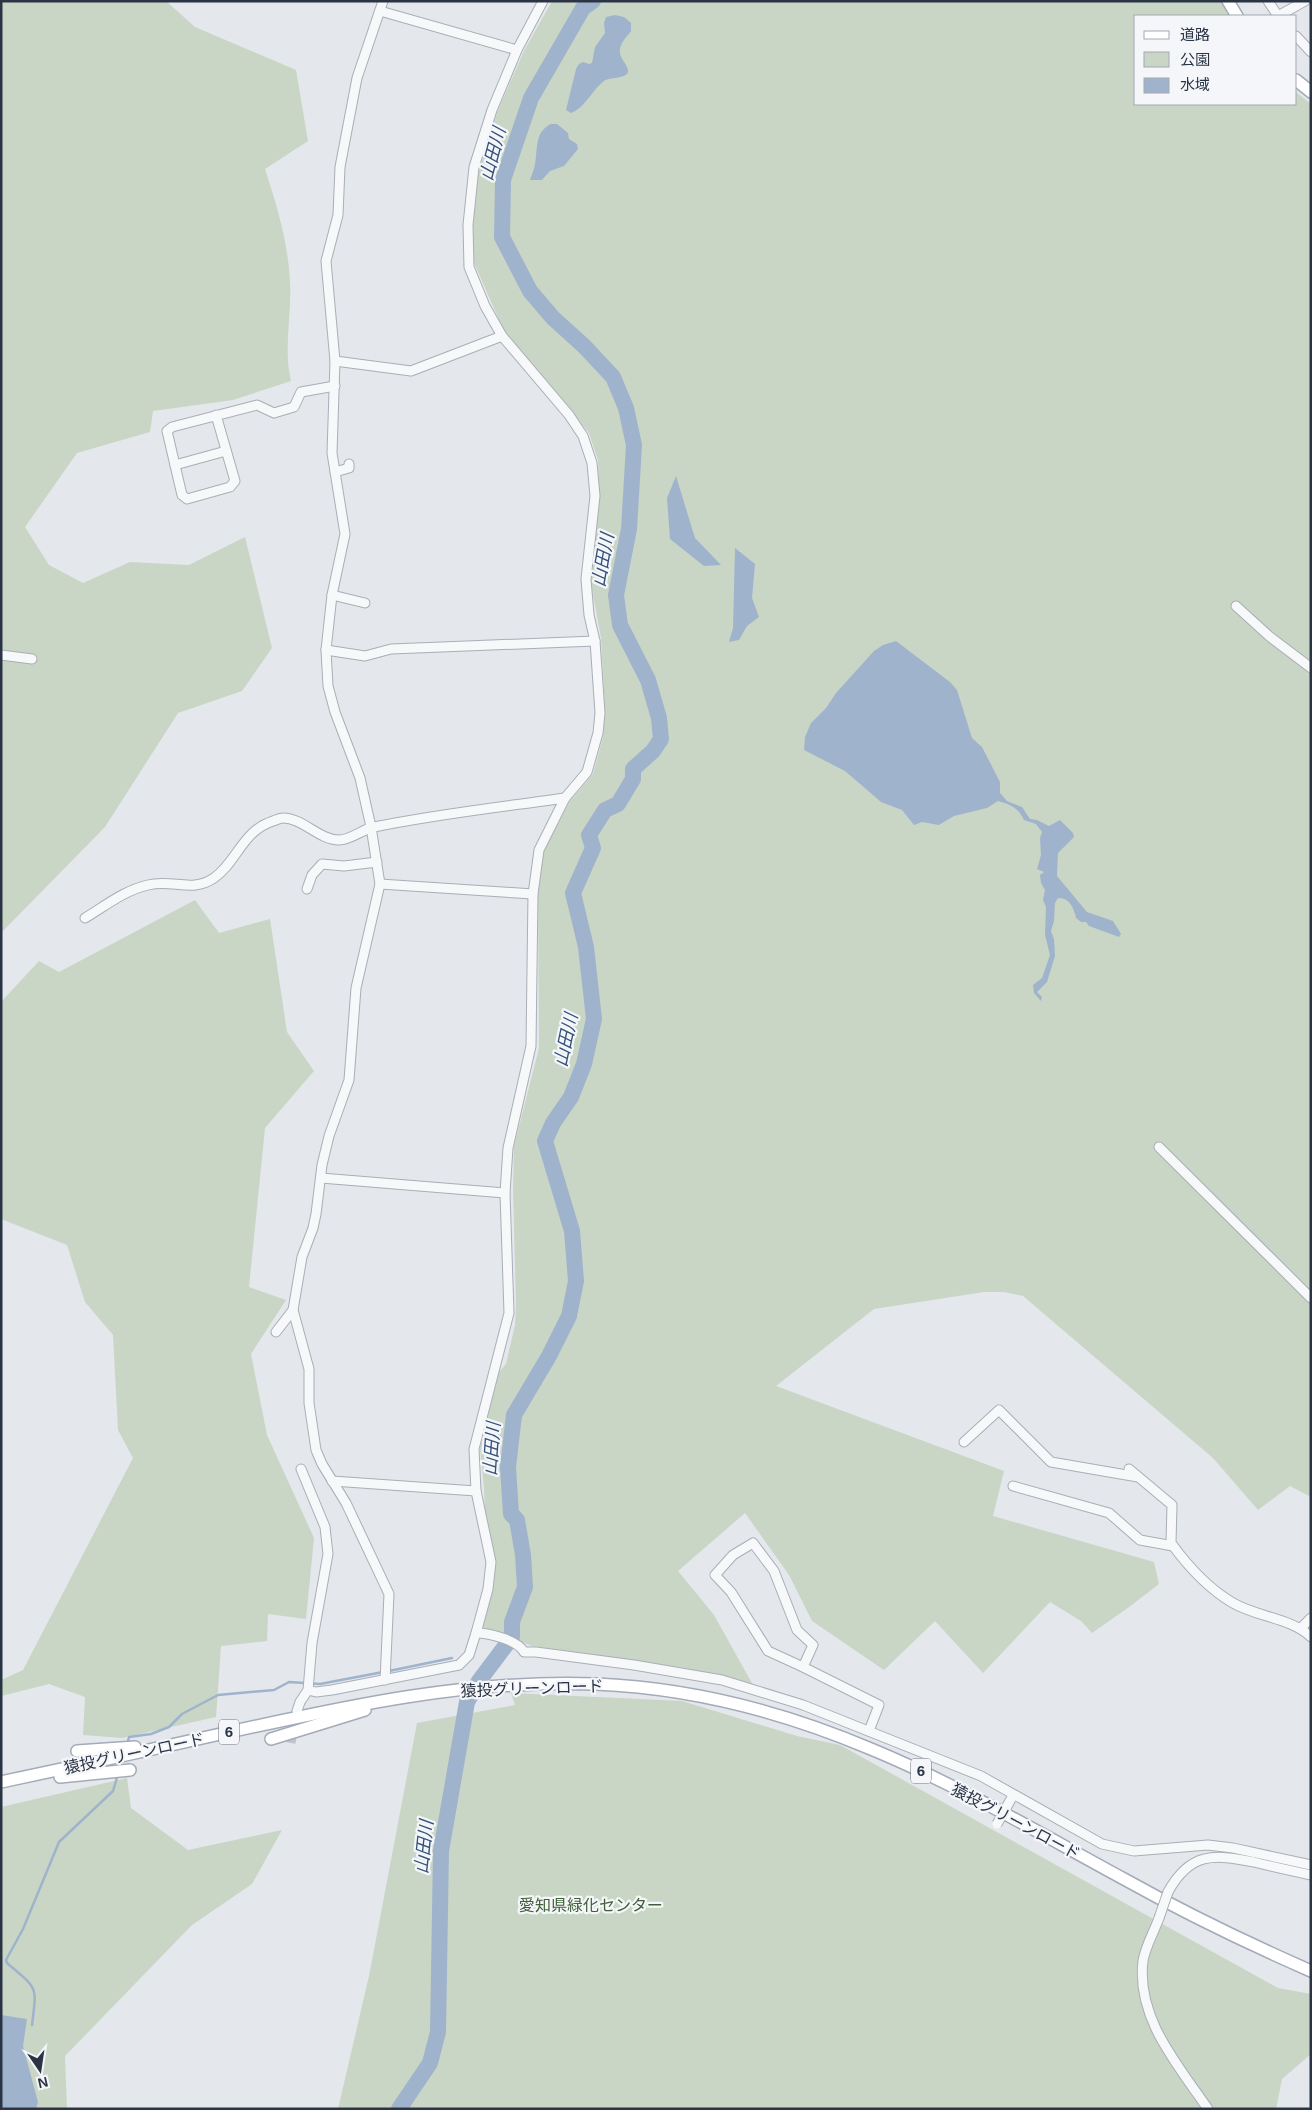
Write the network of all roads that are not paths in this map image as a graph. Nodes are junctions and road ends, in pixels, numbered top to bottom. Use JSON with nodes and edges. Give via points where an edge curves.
{"nodes":[{"id":1,"x":383,"y":1,"type":"edge"},
{"id":2,"x":543,"y":1,"type":"edge"},
{"id":3,"x":1228,"y":1,"type":"edge"},
{"id":4,"x":1268,"y":1,"type":"edge"},
{"id":5,"x":1305,"y":1,"type":"edge"},
{"id":6,"x":380,"y":11,"type":"junction"},
{"id":7,"x":1236,"y":15,"type":"edge"},
{"id":8,"x":1277,"y":15,"type":"edge"},
{"id":9,"x":1280,"y":15,"type":"edge"},
{"id":10,"x":1297,"y":37,"type":"edge"},
{"id":11,"x":518,"y":50,"type":"junction"},
{"id":12,"x":1311,"y":52,"type":"edge"},
{"id":13,"x":1297,"y":81,"type":"edge"},
{"id":14,"x":1311,"y":91,"type":"edge"},
{"id":15,"x":502,"y":336,"type":"junction"},
{"id":16,"x":335,"y":361,"type":"junction"},
{"id":17,"x":336,"y":386,"type":"junction"},
{"id":18,"x":216,"y":415,"type":"junction"},
{"id":19,"x":226,"y":451,"type":"junction"},
{"id":20,"x":349,"y":464,"type":"dead end"},
{"id":21,"x":175,"y":465,"type":"junction"},
{"id":22,"x":335,"y":472,"type":"junction"},
{"id":23,"x":332,"y":595,"type":"junction"},
{"id":24,"x":365,"y":603,"type":"dead end"},
{"id":25,"x":1236,"y":606,"type":"dead end"},
{"id":26,"x":595,"y":641,"type":"junction"},
{"id":27,"x":326,"y":650,"type":"junction"},
{"id":28,"x":1,"y":655,"type":"edge"},
{"id":29,"x":32,"y":659,"type":"dead end"},
{"id":30,"x":1311,"y":668,"type":"edge"},
{"id":31,"x":565,"y":798,"type":"junction"},
{"id":32,"x":371,"y":827,"type":"junction"},
{"id":33,"x":377,"y":862,"type":"junction"},
{"id":34,"x":380,"y":884,"type":"junction"},
{"id":35,"x":307,"y":889,"type":"dead end"},
{"id":36,"x":533,"y":894,"type":"junction"},
{"id":37,"x":85,"y":918,"type":"dead end"},
{"id":38,"x":1159,"y":1147,"type":"dead end"},
{"id":39,"x":320,"y":1178,"type":"junction"},
{"id":40,"x":505,"y":1193,"type":"junction"},
{"id":41,"x":1311,"y":1298,"type":"edge"},
{"id":42,"x":293,"y":1310,"type":"junction"},
{"id":43,"x":276,"y":1332,"type":"dead end"},
{"id":44,"x":964,"y":1442,"type":"dead end"},
{"id":45,"x":301,"y":1469,"type":"dead end"},
{"id":46,"x":1129,"y":1469,"type":"dead end"},
{"id":47,"x":1138,"y":1477,"type":"junction"},
{"id":48,"x":332,"y":1481,"type":"junction"},
{"id":49,"x":1014,"y":1486,"type":"dead end"},
{"id":50,"x":476,"y":1491,"type":"junction"},
{"id":51,"x":1173,"y":1546,"type":"junction"},
{"id":52,"x":1311,"y":1618,"type":"edge"},
{"id":53,"x":1301,"y":1628,"type":"junction"},
{"id":54,"x":476,"y":1633,"type":"junction"},
{"id":55,"x":1311,"y":1637,"type":"edge"},
{"id":56,"x":803,"y":1667,"type":"junction"},
{"id":57,"x":384,"y":1680,"type":"junction"},
{"id":58,"x":308,"y":1690,"type":"junction"},
{"id":59,"x":417,"y":1695,"type":"junction"},
{"id":60,"x":297,"y":1711,"type":"tunnel mouth"},
{"id":61,"x":270,"y":1723,"type":"junction"},
{"id":62,"x":869,"y":1731,"type":"junction"},
{"id":63,"x":271,"y":1739,"type":"dead end"},
{"id":64,"x":78,"y":1751,"type":"dead end"},
{"id":65,"x":130,"y":1770,"type":"dead end"},
{"id":66,"x":1,"y":1782,"type":"edge"},
{"id":67,"x":1,"y":1788,"type":"edge"},
{"id":68,"x":1031,"y":1804,"type":"junction"},
{"id":69,"x":997,"y":1824,"type":"dead end"},
{"id":70,"x":1311,"y":1865,"type":"edge"},
{"id":71,"x":1311,"y":1875,"type":"edge"},
{"id":72,"x":1311,"y":1971,"type":"edge"},
{"id":73,"x":1208,"y":2109,"type":"edge"}],
"edges":[{"from":1,"to":6,"type":"street"},
{"from":2,"to":11,"type":"street"},
{"from":3,"to":7,"type":"main road"},
{"from":4,"to":8,"type":"street"},
{"from":5,"to":9,"type":"street"},
{"from":6,"to":11,"type":"street"},
{"from":6,"to":16,"type":"street","via":[[356,78],[340,167],[338,215],[326,261]]},
{"from":10,"to":12,"type":"street"},
{"from":11,"to":15,"type":"street","via":[[492,110],[474,167],[468,225],[469,266],[485,306]]},
{"from":13,"to":14,"type":"main road"},
{"from":15,"to":16,"type":"street","via":[[411,371]]},
{"from":15,"to":26,"type":"street","via":[[569,415],[583,436],[592,463],[595,496],[586,578]]},
{"from":16,"to":17,"type":"street"},
{"from":17,"to":18,"type":"street","via":[[301,392],[294,407],[274,413],[257,404]]},
{"from":17,"to":22,"type":"street","via":[[332,442]]},
{"from":18,"to":19,"type":"street"},
{"from":18,"to":21,"type":"street","via":[[167,431]]},
{"from":19,"to":21,"type":"street"},
{"from":19,"to":21,"type":"street","via":[[235,481],[230,487],[187,499],[182,496]]},
{"from":20,"to":22,"type":"street","via":[[349,468]]},
{"from":22,"to":23,"type":"street","via":[[345,534]]},
{"from":23,"to":24,"type":"street"},
{"from":23,"to":27,"type":"street"},
{"from":25,"to":30,"type":"street"},
{"from":26,"to":27,"type":"street","via":[[391,649],[365,656]]},
{"from":26,"to":31,"type":"street","via":[[600,713],[598,733],[587,772]]},
{"from":27,"to":32,"type":"street","via":[[331,698],[360,778]]},
{"from":28,"to":29,"type":"street"},
{"from":31,"to":32,"type":"street"},
{"from":31,"to":36,"type":"street","via":[[539,850]]},
{"from":32,"to":33,"type":"street"},
{"from":32,"to":37,"type":"street","via":[[341,840],[331,839],[283,818],[263,824],[249,836],[216,877],[194,886],[160,882],[133,889]]},
{"from":33,"to":34,"type":"street"},
{"from":33,"to":35,"type":"street","via":[[344,866],[322,864],[312,875]]},
{"from":34,"to":36,"type":"street"},
{"from":34,"to":39,"type":"street","via":[[356,988],[349,1080],[329,1136]]},
{"from":36,"to":40,"type":"street","via":[[531,1046],[508,1148]]},
{"from":38,"to":41,"type":"street"},
{"from":39,"to":40,"type":"street"},
{"from":39,"to":42,"type":"street","via":[[316,1214],[302,1257]]},
{"from":40,"to":50,"type":"street","via":[[509,1313],[476,1435]]},
{"from":42,"to":43,"type":"street"},
{"from":42,"to":48,"type":"street","via":[[309,1369],[313,1436],[322,1464]]},
{"from":44,"to":47,"type":"street","via":[[999,1410],[1051,1462]]},
{"from":45,"to":58,"type":"street","via":[[325,1527],[328,1554],[312,1643]]},
{"from":46,"to":47,"type":"street"},
{"from":47,"to":51,"type":"street","via":[[1172,1505]]},
{"from":48,"to":50,"type":"street"},
{"from":48,"to":57,"type":"street","via":[[390,1594]]},
{"from":49,"to":51,"type":"street","via":[[1110,1513],[1140,1540]]},
{"from":50,"to":54,"type":"street","via":[[491,1562],[488,1589]]},
{"from":51,"to":53,"type":"street","via":[[1204,1580],[1232,1603]]},
{"from":52,"to":53,"type":"street"},
{"from":53,"to":55,"type":"street"},
{"from":54,"to":57,"type":"street","via":[[469,1655],[459,1666]]},
{"from":54,"to":62,"type":"street","via":[[494,1635],[516,1644],[524,1652],[634,1665],[722,1680],[803,1705]]},
{"from":56,"to":56,"type":"street","via":[[813,1645],[797,1630],[774,1571],[753,1543],[733,1555],[715,1575],[731,1592],[768,1651]]},
{"from":56,"to":62,"type":"street","via":[[879,1705]]},
{"from":57,"to":58,"type":"street","via":[[332,1690]]},
{"from":58,"to":60,"type":"street"},
{"from":59,"to":61,"type":"main road","name":"猿投グリーンロード","number":"6"},
{"from":59,"to":63,"type":"main road"},
{"from":59,"to":72,"type":"main road","name":"猿投グリーンロード","number":"6","via":[[497,1685],[634,1686],[710,1698],[773,1713],[822,1729],[923,1772],[1201,1920]]},
{"from":61,"to":64,"type":"main road","via":[[136,1746]]},
{"from":61,"to":66,"type":"main road","name":"猿投グリーンロード","number":"6"},
{"from":62,"to":68,"type":"street","via":[[981,1776]]},
{"from":65,"to":67,"type":"main road","via":[[73,1775]]},
{"from":68,"to":69,"type":"street","bridge":true,"via":[[1028,1809],[1011,1799]]},
{"from":68,"to":70,"type":"street","via":[[1102,1844],[1118,1849],[1161,1850],[1208,1845]]},
{"from":71,"to":73,"type":"street","bridge":true,"via":[[1230,1857],[1212,1857],[1195,1861],[1180,1872],[1168,1892],[1143,1960],[1142,1984],[1148,2012],[1161,2040]]}]}
